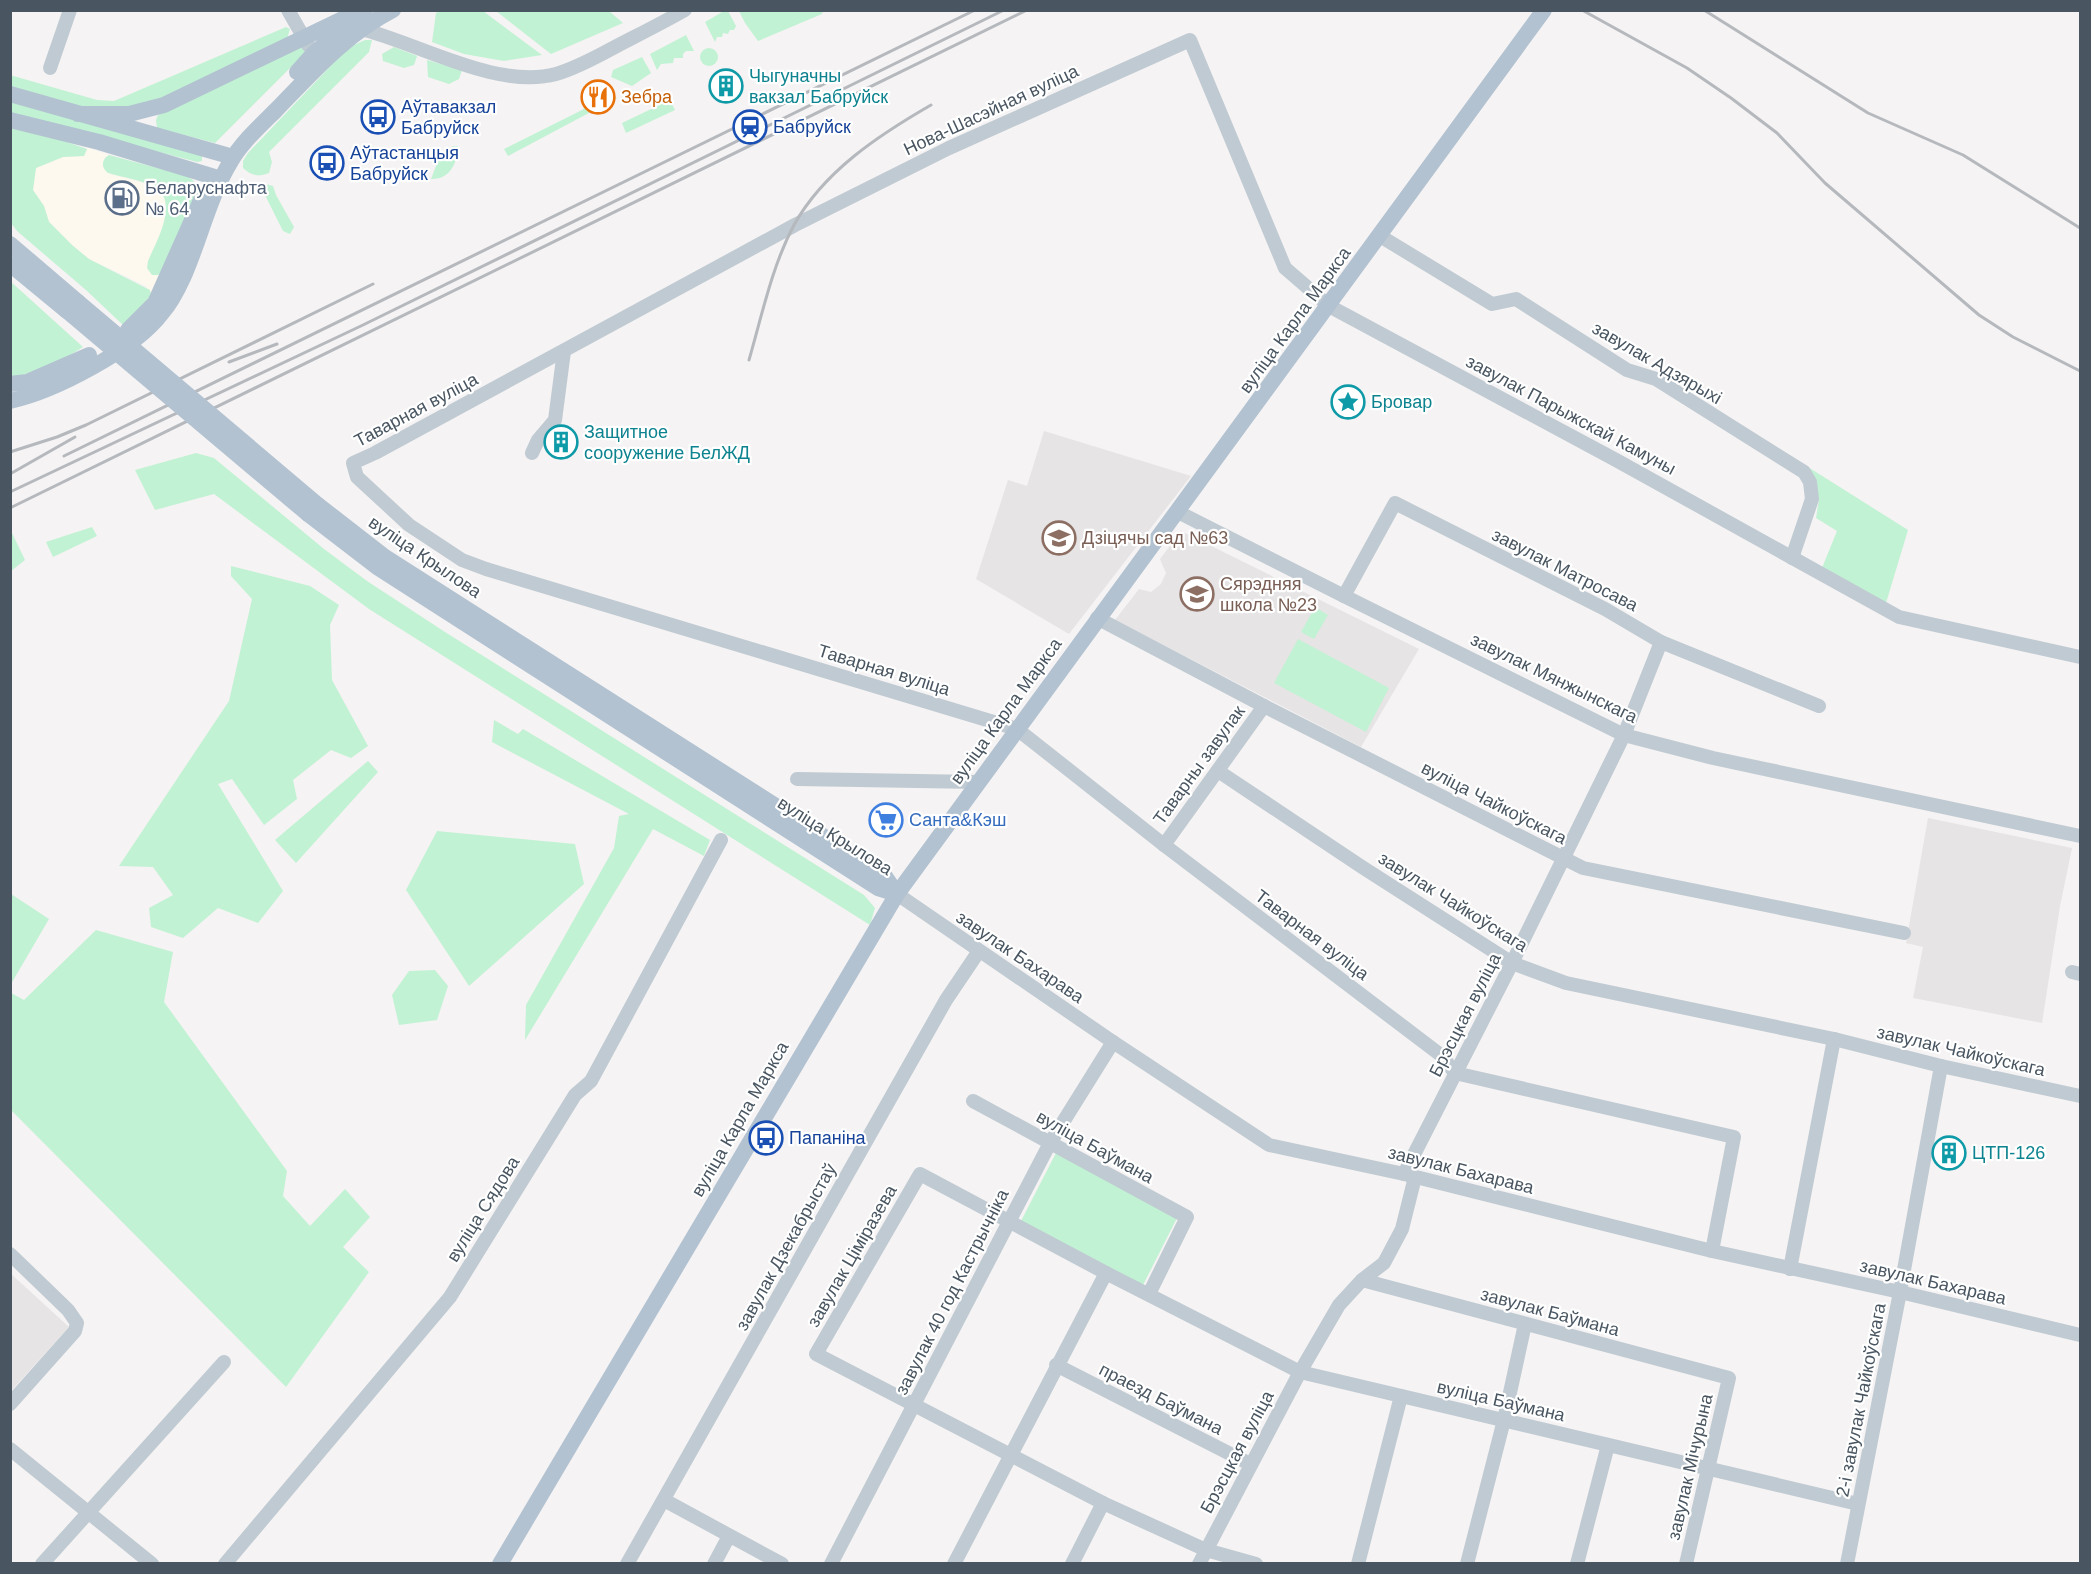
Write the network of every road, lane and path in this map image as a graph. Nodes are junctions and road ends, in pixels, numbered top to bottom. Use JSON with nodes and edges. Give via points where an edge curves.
{"nodes":[{"id":1,"x":70,"y":10,"type":"edge"},
{"id":2,"x":288,"y":10,"type":"edge"},
{"id":3,"x":360,"y":10,"type":"edge"},
{"id":4,"x":365,"y":10,"type":"edge"},
{"id":5,"x":393,"y":10,"type":"edge"},
{"id":6,"x":685,"y":10,"type":"edge"},
{"id":7,"x":1544,"y":10,"type":"edge"},
{"id":8,"x":361,"y":29,"type":"junction"},
{"id":9,"x":303,"y":38,"type":"junction"},
{"id":10,"x":1190,"y":40,"type":"joint"},
{"id":11,"x":319,"y":57,"type":"junction"},
{"id":12,"x":50,"y":68,"type":"dead end"},
{"id":13,"x":10,"y":94,"type":"edge"},
{"id":14,"x":78,"y":114,"type":"junction"},
{"id":15,"x":10,"y":120,"type":"edge"},
{"id":16,"x":228,"y":156,"type":"junction"},
{"id":17,"x":216,"y":177,"type":"junction"},
{"id":18,"x":809,"y":218,"type":"joint"},
{"id":19,"x":1380,"y":236,"type":"junction"},
{"id":20,"x":10,"y":244,"type":"edge"},
{"id":21,"x":10,"y":264,"type":"edge"},
{"id":22,"x":72,"y":306,"type":"junction"},
{"id":23,"x":1329,"y":306,"type":"junction"},
{"id":24,"x":564,"y":351,"type":"junction"},
{"id":25,"x":10,"y":384,"type":"edge"},
{"id":26,"x":10,"y":401,"type":"edge"},
{"id":27,"x":532,"y":453,"type":"dead end"},
{"id":28,"x":1178,"y":512,"type":"junction"},
{"id":29,"x":1792,"y":558,"type":"junction"},
{"id":30,"x":1344,"y":596,"type":"junction"},
{"id":31,"x":1097,"y":618,"type":"junction"},
{"id":32,"x":1661,"y":642,"type":"junction"},
{"id":33,"x":2080,"y":657,"type":"edge"},
{"id":34,"x":1819,"y":705,"type":"dead end"},
{"id":35,"x":1264,"y":706,"type":"junction"},
{"id":36,"x":1017,"y":729,"type":"junction"},
{"id":37,"x":1624,"y":735,"type":"junction"},
{"id":38,"x":1218,"y":771,"type":"junction"},
{"id":39,"x":797,"y":779,"type":"dead end"},
{"id":40,"x":978,"y":782,"type":"junction"},
{"id":41,"x":2080,"y":836,"type":"edge"},
{"id":42,"x":722,"y":840,"type":"dead end"},
{"id":43,"x":1164,"y":845,"type":"junction"},
{"id":44,"x":1564,"y":859,"type":"junction"},
{"id":45,"x":897,"y":894,"type":"junction"},
{"id":46,"x":1904,"y":933,"type":"dead end"},
{"id":47,"x":979,"y":951,"type":"junction"},
{"id":48,"x":1512,"y":963,"type":"junction"},
{"id":49,"x":1834,"y":1039,"type":"junction"},
{"id":50,"x":1113,"y":1042,"type":"junction"},
{"id":51,"x":1941,"y":1066,"type":"junction"},
{"id":52,"x":1455,"y":1073,"type":"junction"},
{"id":53,"x":2080,"y":1096,"type":"edge"},
{"id":54,"x":973,"y":1101,"type":"dead end"},
{"id":55,"x":1050,"y":1143,"type":"junction"},
{"id":56,"x":920,"y":1174,"type":"joint"},
{"id":57,"x":1410,"y":1176,"type":"junction"},
{"id":58,"x":1009,"y":1221,"type":"junction"},
{"id":59,"x":1712,"y":1251,"type":"junction"},
{"id":60,"x":10,"y":1254,"type":"edge"},
{"id":61,"x":1790,"y":1269,"type":"junction"},
{"id":62,"x":1106,"y":1273,"type":"junction"},
{"id":63,"x":1362,"y":1280,"type":"junction"},
{"id":64,"x":1900,"y":1292,"type":"junction"},
{"id":65,"x":1149,"y":1294,"type":"junction"},
{"id":66,"x":1525,"y":1324,"type":"junction"},
{"id":67,"x":2080,"y":1335,"type":"edge"},
{"id":68,"x":224,"y":1362,"type":"dead end"},
{"id":69,"x":1056,"y":1365,"type":"junction"},
{"id":70,"x":1300,"y":1372,"type":"junction"},
{"id":71,"x":1729,"y":1378,"type":"joint"},
{"id":72,"x":1401,"y":1395,"type":"junction"},
{"id":73,"x":10,"y":1404,"type":"edge"},
{"id":74,"x":914,"y":1405,"type":"junction"},
{"id":75,"x":1504,"y":1420,"type":"junction"},
{"id":76,"x":1608,"y":1445,"type":"junction"},
{"id":77,"x":10,"y":1449,"type":"edge"},
{"id":78,"x":1010,"y":1455,"type":"junction"},
{"id":79,"x":1250,"y":1464,"type":"junction"},
{"id":80,"x":1709,"y":1470,"type":"junction"},
{"id":81,"x":664,"y":1500,"type":"junction"},
{"id":82,"x":1103,"y":1503,"type":"junction"},
{"id":83,"x":1858,"y":1504,"type":"junction"},
{"id":84,"x":88,"y":1512,"type":"junction"},
{"id":85,"x":729,"y":1536,"type":"junction"},
{"id":86,"x":1206,"y":1550,"type":"junction"},
{"id":87,"x":42,"y":1563,"type":"edge"},
{"id":88,"x":152,"y":1563,"type":"edge"},
{"id":89,"x":225,"y":1563,"type":"edge"},
{"id":90,"x":500,"y":1563,"type":"edge"},
{"id":91,"x":627,"y":1563,"type":"edge"},
{"id":92,"x":714,"y":1563,"type":"edge"},
{"id":93,"x":782,"y":1563,"type":"edge"},
{"id":94,"x":831,"y":1563,"type":"edge"},
{"id":95,"x":954,"y":1563,"type":"edge"},
{"id":96,"x":1072,"y":1563,"type":"edge"},
{"id":97,"x":1199,"y":1563,"type":"edge"},
{"id":98,"x":1256,"y":1563,"type":"edge"},
{"id":99,"x":1358,"y":1563,"type":"edge"},
{"id":100,"x":1467,"y":1563,"type":"edge"},
{"id":101,"x":1577,"y":1563,"type":"edge"},
{"id":102,"x":1686,"y":1563,"type":"edge"},
{"id":103,"x":1847,"y":1563,"type":"edge"}],
"edges":[{"from":1,"to":12,"type":"street"},
{"from":2,"to":9,"type":"street"},
{"from":3,"to":9,"type":"main road"},
{"from":4,"to":11,"type":"main road"},
{"from":5,"to":8,"type":"main road"},
{"from":6,"to":8,"type":"street","via":[[590,60],[556,74],[536,77],[478,69]]},
{"from":7,"to":19,"type":"main road","name":"вуліца Карла Маркса"},
{"from":8,"to":11,"type":"main road"},
{"from":9,"to":11,"type":"street"},
{"from":9,"to":14,"type":"main road","via":[[164,105],[129,114]]},
{"from":10,"to":18,"type":"street","name":"Нова-Шасэйная вуліца","via":[[949,148]]},
{"from":10,"to":23,"type":"street","name":"завулак Парыжскай Камуны","via":[[1285,268]]},
{"from":11,"to":16,"type":"main road"},
{"from":13,"to":14,"type":"main road"},
{"from":14,"to":16,"type":"main road"},
{"from":15,"to":17,"type":"main road"},
{"from":16,"to":17,"type":"main road"},
{"from":17,"to":25,"type":"main road","via":[[155,303],[135,325],[105,348],[65,367],[27,382]]},
{"from":17,"to":26,"type":"main road","via":[[183,276],[161,315],[111,356],[43,391]]},
{"from":18,"to":24,"type":"street","name":"Таварная вуліца"},
{"from":19,"to":23,"type":"main road","name":"вуліца Карла Маркса"},
{"from":19,"to":29,"type":"street","name":"завулак Адзярыхі","via":[[1492,304],[1516,299],[1627,370],[1656,379],[1804,472],[1812,499]]},
{"from":20,"to":22,"type":"main road","name":"вуліца Крылова"},
{"from":21,"to":22,"type":"main road","name":"вуліца Крылова"},
{"from":22,"to":45,"type":"main road","name":"вуліца Крылова","bridge":true,"via":[[313,509],[884,875]]},
{"from":23,"to":28,"type":"main road","name":"вуліца Карла Маркса"},
{"from":23,"to":29,"type":"street","name":"завулак Парыжскай Камуны"},
{"from":24,"to":27,"type":"street","via":[[555,420]]},
{"from":24,"to":36,"type":"street","name":"Таварная вуліца","via":[[353,463],[357,477],[409,525],[462,560]]},
{"from":28,"to":30,"type":"street","name":"завулак Мянжынскага"},
{"from":28,"to":31,"type":"main road","name":"вуліца Карла Маркса"},
{"from":29,"to":33,"type":"street","name":"завулак Парыжскай Камуны","via":[[1899,617]]},
{"from":30,"to":32,"type":"street","name":"завулак Матросава","via":[[1395,503],[1605,609]]},
{"from":30,"to":37,"type":"street","name":"завулак Мянжынскага"},
{"from":31,"to":35,"type":"street","name":"вуліца Чайкоўскага"},
{"from":31,"to":36,"type":"main road","name":"вуліца Карла Маркса"},
{"from":32,"to":34,"type":"street","name":"завулак Матросава"},
{"from":32,"to":37,"type":"street","name":"Брэсцкая вуліца"},
{"from":35,"to":38,"type":"street","name":"Таварны завулак"},
{"from":35,"to":44,"type":"street","name":"вуліца Чайкоўскага"},
{"from":36,"to":40,"type":"main road","name":"вуліца Карла Маркса"},
{"from":36,"to":43,"type":"street","name":"Таварная вуліца"},
{"from":37,"to":41,"type":"street","name":"завулак Мянжынскага","via":[[1713,758]]},
{"from":37,"to":44,"type":"street","name":"Брэсцкая вуліца"},
{"from":38,"to":43,"type":"street","name":"Таварны завулак"},
{"from":38,"to":48,"type":"street","name":"завулак Чайкоўскага"},
{"from":39,"to":40,"type":"street"},
{"from":40,"to":45,"type":"main road","name":"вуліца Карла Маркса"},
{"from":42,"to":89,"type":"street","name":"вуліца Сядова","via":[[591,1081],[575,1095],[450,1297]]},
{"from":43,"to":52,"type":"street","name":"Таварная вуліца","via":[[1442,1056]]},
{"from":44,"to":46,"type":"street","name":"вуліца Чайкоўскага","via":[[1583,868]]},
{"from":44,"to":48,"type":"street","name":"Брэсцкая вуліца"},
{"from":45,"to":47,"type":"street","name":"завулак Бахарава"},
{"from":45,"to":90,"type":"main road","name":"вуліца Карла Маркса"},
{"from":47,"to":50,"type":"street","name":"завулак Бахарава"},
{"from":47,"to":81,"type":"street","name":"завулак Дзекабрыстаў","via":[[946,1000]]},
{"from":48,"to":49,"type":"street","name":"завулак Чайкоўскага","via":[[1566,983]]},
{"from":48,"to":52,"type":"street","name":"Брэсцкая вуліца"},
{"from":49,"to":51,"type":"street","name":"завулак Чайкоўскага"},
{"from":49,"to":61,"type":"street"},
{"from":50,"to":55,"type":"street","name":"завулак 40 год Кастрычніка"},
{"from":50,"to":57,"type":"street","name":"завулак Бахарава","via":[[1269,1145]]},
{"from":51,"to":53,"type":"street","name":"завулак Чайкоўскага"},
{"from":51,"to":64,"type":"street","name":"2-і завулак Чайкоўскага"},
{"from":52,"to":57,"type":"street","name":"Брэсцкая вуліца"},
{"from":52,"to":59,"type":"street","via":[[1734,1137]]},
{"from":54,"to":55,"type":"street","name":"вуліца Баўмана"},
{"from":55,"to":58,"type":"street","name":"завулак 40 год Кастрычніка"},
{"from":55,"to":65,"type":"street","name":"вуліца Баўмана","via":[[1187,1217]]},
{"from":56,"to":58,"type":"street","name":"вуліца Баўмана"},
{"from":56,"to":74,"type":"street","name":"завулак Ціміразева","via":[[816,1354]]},
{"from":57,"to":59,"type":"street","name":"завулак Бахарава"},
{"from":57,"to":63,"type":"street","name":"Брэсцкая вуліца","via":[[1402,1229],[1384,1263]]},
{"from":58,"to":62,"type":"street","name":"вуліца Баўмана"},
{"from":58,"to":74,"type":"street","name":"завулак 40 год Кастрычніка"},
{"from":59,"to":61,"type":"street","name":"завулак Бахарава"},
{"from":60,"to":73,"type":"street","via":[[77,1323],[75,1331]]},
{"from":61,"to":64,"type":"street","name":"завулак Бахарава"},
{"from":62,"to":65,"type":"street","name":"вуліца Баўмана"},
{"from":62,"to":69,"type":"street"},
{"from":63,"to":66,"type":"street","name":"завулак Баўмана"},
{"from":63,"to":70,"type":"street","name":"Брэсцкая вуліца","via":[[1339,1305]]},
{"from":64,"to":67,"type":"street","name":"завулак Бахарава"},
{"from":64,"to":83,"type":"street","name":"2-і завулак Чайкоўскага"},
{"from":65,"to":70,"type":"street","name":"вуліца Баўмана"},
{"from":66,"to":71,"type":"street","name":"завулак Баўмана"},
{"from":66,"to":75,"type":"street"},
{"from":68,"to":84,"type":"street"},
{"from":69,"to":78,"type":"street"},
{"from":69,"to":79,"type":"street","name":"праезд Баўмана"},
{"from":70,"to":72,"type":"street","name":"вуліца Баўмана"},
{"from":70,"to":79,"type":"street","name":"Брэсцкая вуліца"},
{"from":71,"to":80,"type":"street","name":"завулак Мічурына"},
{"from":72,"to":75,"type":"street","name":"вуліца Баўмана"},
{"from":72,"to":99,"type":"street"},
{"from":74,"to":78,"type":"street","name":"завулак Ціміразева"},
{"from":74,"to":94,"type":"street","name":"завулак 40 год Кастрычніка"},
{"from":75,"to":76,"type":"street","name":"вуліца Баўмана"},
{"from":75,"to":100,"type":"street"},
{"from":76,"to":80,"type":"street","name":"вуліца Баўмана"},
{"from":76,"to":101,"type":"street"},
{"from":77,"to":84,"type":"street"},
{"from":78,"to":82,"type":"street","name":"завулак Ціміразева"},
{"from":78,"to":95,"type":"street"},
{"from":79,"to":86,"type":"street","name":"Брэсцкая вуліца"},
{"from":80,"to":83,"type":"street","name":"вуліца Баўмана"},
{"from":80,"to":102,"type":"street","name":"завулак Мічурына"},
{"from":81,"to":85,"type":"street"},
{"from":81,"to":91,"type":"street","name":"завулак Дзекабрыстаў"},
{"from":82,"to":86,"type":"street","name":"завулак Ціміразева"},
{"from":82,"to":96,"type":"street"},
{"from":83,"to":103,"type":"street","name":"2-і завулак Чайкоўскага"},
{"from":84,"to":87,"type":"street"},
{"from":84,"to":88,"type":"street"},
{"from":85,"to":92,"type":"street"},
{"from":85,"to":93,"type":"street"},
{"from":86,"to":97,"type":"street","name":"Брэсцкая вуліца"},
{"from":86,"to":98,"type":"street","name":"завулак Ціміразева"}]}
